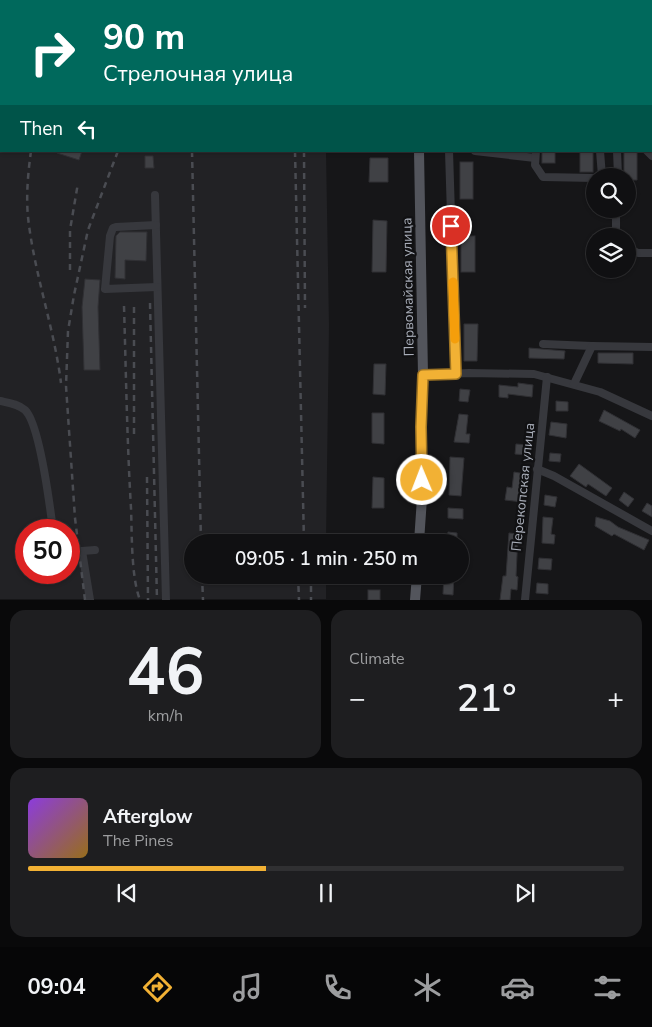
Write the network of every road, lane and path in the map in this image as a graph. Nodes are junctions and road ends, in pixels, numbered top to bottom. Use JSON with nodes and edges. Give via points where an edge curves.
{"nodes":[{"id":1,"x":419,"y":152,"type":"edge"},
{"id":2,"x":449,"y":152,"type":"edge"},
{"id":3,"x":490,"y":152,"type":"edge"},
{"id":4,"x":600,"y":152,"type":"edge"},
{"id":5,"x":617,"y":152,"type":"edge"},
{"id":6,"x":535,"y":155,"type":"edge"},
{"id":7,"x":601,"y":168,"type":"edge"},
{"id":8,"x":618,"y":168,"type":"edge"},
{"id":9,"x":586,"y":178,"type":"edge"},
{"id":10,"x":155,"y":195,"type":"dead end"},
{"id":11,"x":156,"y":225,"type":"junction"},
{"id":12,"x":636,"y":252,"type":"edge"},
{"id":13,"x":652,"y":253,"type":"edge"},
{"id":14,"x":157,"y":287,"type":"junction"},
{"id":15,"x":544,"y":344,"type":"dead end"},
{"id":16,"x":592,"y":346,"type":"junction"},
{"id":17,"x":652,"y":347,"type":"edge"},
{"id":18,"x":456,"y":374,"type":"junction"},
{"id":19,"x":423,"y":375,"type":"junction"},
{"id":20,"x":547,"y":377,"type":"junction"},
{"id":21,"x":574,"y":384,"type":"junction"},
{"id":22,"x":0,"y":401,"type":"edge"},
{"id":23,"x":652,"y":416,"type":"edge"},
{"id":24,"x":537,"y":469,"type":"junction"},
{"id":25,"x":51,"y":519,"type":"edge"},
{"id":26,"x":652,"y":531,"type":"edge"},
{"id":27,"x":420,"y":534,"type":"edge"},
{"id":28,"x":95,"y":550,"type":"dead end"},
{"id":29,"x":82,"y":551,"type":"joint"},
{"id":30,"x":416,"y":584,"type":"edge"},
{"id":31,"x":90,"y":600,"type":"edge"},
{"id":32,"x":166,"y":600,"type":"edge"},
{"id":33,"x":415,"y":600,"type":"edge"},
{"id":34,"x":525,"y":600,"type":"edge"}],
"edges":[{"from":1,"to":19,"type":"main road","name":"Первомайская улица"},
{"from":2,"to":18,"type":"street"},
{"from":3,"to":6,"type":"street"},
{"from":4,"to":7,"type":"street"},
{"from":5,"to":8,"type":"street"},
{"from":6,"to":9,"type":"street","via":[[535,165],[543,176]]},
{"from":10,"to":11,"type":"street"},
{"from":11,"to":14,"type":"street"},
{"from":11,"to":14,"type":"street","via":[[113,228],[105,289]]},
{"from":12,"to":13,"type":"street"},
{"from":14,"to":32,"type":"street"},
{"from":15,"to":16,"type":"street"},
{"from":16,"to":17,"type":"street"},
{"from":16,"to":21,"type":"street"},
{"from":18,"to":19,"type":"street"},
{"from":18,"to":20,"type":"street","via":[[534,374]]},
{"from":19,"to":27,"type":"main road","name":"Первомайская улица"},
{"from":20,"to":21,"type":"street"},
{"from":20,"to":24,"type":"street","name":"Перекопская улица"},
{"from":21,"to":23,"type":"street"},
{"from":22,"to":25,"type":"street","via":[[16,404],[29,414],[46,480]]},
{"from":24,"to":26,"type":"street"},
{"from":24,"to":34,"type":"street","name":"Перекопская улица"},
{"from":28,"to":29,"type":"street"},
{"from":29,"to":31,"type":"street"},
{"from":30,"to":33,"type":"main road"}]}
